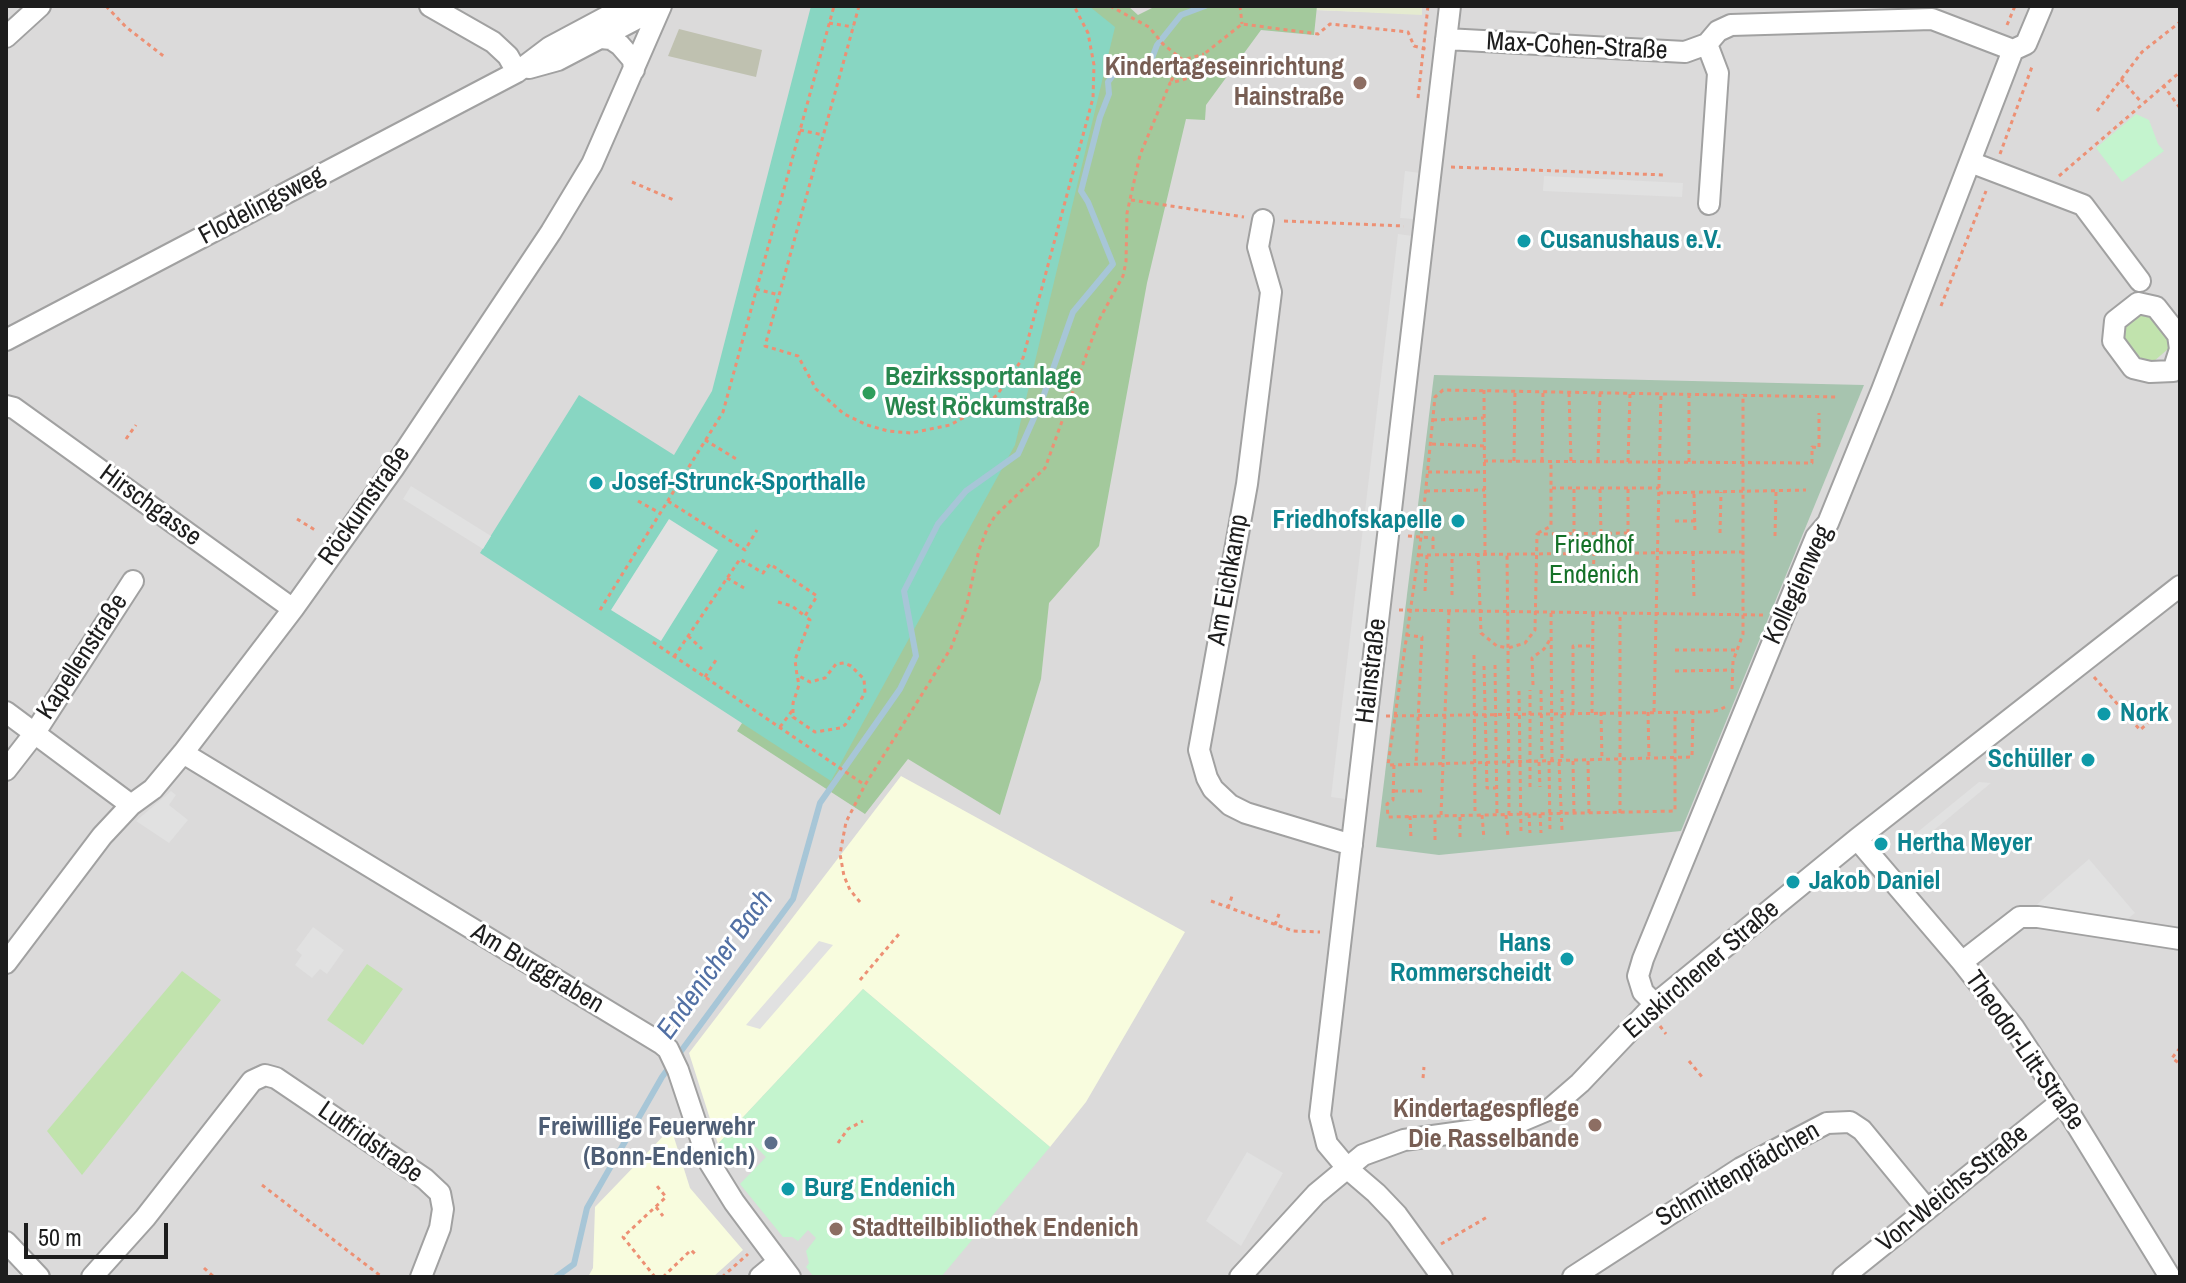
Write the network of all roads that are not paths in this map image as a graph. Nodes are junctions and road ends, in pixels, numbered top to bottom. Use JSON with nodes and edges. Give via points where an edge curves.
{"nodes":[{"id":1,"x":40,"y":6,"type":"edge"},
{"id":2,"x":430,"y":6,"type":"edge"},
{"id":3,"x":627,"y":6,"type":"edge"},
{"id":4,"x":652,"y":6,"type":"edge"},
{"id":5,"x":661,"y":6,"type":"edge"},
{"id":6,"x":1450,"y":6,"type":"edge"},
{"id":7,"x":2042,"y":6,"type":"edge"},
{"id":8,"x":6,"y":37,"type":"edge"},
{"id":9,"x":601,"y":38,"type":"junction"},
{"id":10,"x":1707,"y":44,"type":"junction"},
{"id":11,"x":1446,"y":45,"type":"junction"},
{"id":12,"x":2013,"y":50,"type":"junction"},
{"id":13,"x":634,"y":70,"type":"junction"},
{"id":14,"x":517,"y":72,"type":"junction"},
{"id":15,"x":1970,"y":162,"type":"junction"},
{"id":16,"x":1709,"y":204,"type":"dead end"},
{"id":17,"x":1263,"y":220,"type":"road end"},
{"id":18,"x":2140,"y":281,"type":"dead end"},
{"id":19,"x":6,"y":340,"type":"edge"},
{"id":20,"x":6,"y":406,"type":"edge"},
{"id":21,"x":133,"y":581,"type":"dead end"},
{"id":22,"x":2176,"y":597,"type":"edge"},
{"id":23,"x":293,"y":609,"type":"junction"},
{"id":24,"x":6,"y":712,"type":"edge"},
{"id":25,"x":34,"y":734,"type":"junction"},
{"id":26,"x":183,"y":753,"type":"junction"},
{"id":27,"x":6,"y":770,"type":"edge"},
{"id":28,"x":131,"y":805,"type":"junction"},
{"id":29,"x":1857,"y":839,"type":"junction"},
{"id":30,"x":1352,"y":845,"type":"junction"},
{"id":31,"x":2180,"y":939,"type":"edge"},
{"id":32,"x":1962,"y":962,"type":"junction"},
{"id":33,"x":6,"y":963,"type":"edge"},
{"id":34,"x":1655,"y":1004,"type":"junction"},
{"id":35,"x":2062,"y":1101,"type":"junction"},
{"id":36,"x":1348,"y":1169,"type":"junction"},
{"id":37,"x":1927,"y":1209,"type":"junction"},
{"id":38,"x":6,"y":1242,"type":"edge"},
{"id":39,"x":784,"y":1269,"type":"edge"},
{"id":40,"x":39,"y":1277,"type":"edge"},
{"id":41,"x":92,"y":1277,"type":"edge"},
{"id":42,"x":421,"y":1277,"type":"edge"},
{"id":43,"x":760,"y":1277,"type":"edge"},
{"id":44,"x":1240,"y":1277,"type":"edge"},
{"id":45,"x":1442,"y":1277,"type":"edge"},
{"id":46,"x":1573,"y":1277,"type":"edge"},
{"id":47,"x":1843,"y":1277,"type":"edge"},
{"id":48,"x":2170,"y":1277,"type":"edge"}],
"edges":[{"from":1,"to":8,"type":"street"},
{"from":2,"to":14,"type":"street","via":[[493,42]]},
{"from":3,"to":14,"type":"street","name":"Flodelingsweg","via":[[550,47]]},
{"from":4,"to":9,"type":"street","name":"Flodelingsweg"},
{"from":5,"to":13,"type":"street","name":"Röckumstraße"},
{"from":6,"to":11,"type":"street","name":"Hainstraße"},
{"from":7,"to":12,"type":"street","name":"Kollegienweg","via":[[2026,44]]},
{"from":9,"to":13,"type":"street","via":[[620,45],[633,60]]},
{"from":9,"to":14,"type":"street","name":"Flodelingsweg","via":[[558,60]]},
{"from":10,"to":11,"type":"street","name":"Max-Cohen-Straße","via":[[1660,53]]},
{"from":10,"to":12,"type":"street","name":"Max-Cohen-Straße","via":[[1731,25],[1932,19]]},
{"from":10,"to":16,"type":"street","name":"Max-Cohen-Straße","via":[[1718,73]]},
{"from":11,"to":30,"type":"street","name":"Hainstraße"},
{"from":12,"to":15,"type":"street","name":"Kollegienweg"},
{"from":13,"to":23,"type":"street","name":"Röckumstraße","via":[[592,164],[551,232]]},
{"from":14,"to":19,"type":"street","name":"Flodelingsweg"},
{"from":15,"to":18,"type":"street","via":[[2083,205]]},
{"from":15,"to":34,"type":"street","name":"Kollegienweg","via":[[1840,494],[1816,537],[1643,959],[1638,976],[1643,992]]},
{"from":17,"to":30,"type":"street","name":"Am Eichkamp","via":[[1258,247],[1271,292],[1247,484],[1199,750],[1213,789],[1230,805]]},
{"from":20,"to":23,"type":"street","name":"Hirschgasse"},
{"from":21,"to":25,"type":"street","name":"Kapellenstraße"},
{"from":22,"to":29,"type":"street","name":"Euskirchener Straße"},
{"from":23,"to":26,"type":"street","name":"Röckumstraße"},
{"from":24,"to":25,"type":"street","name":"Kapellenstraße"},
{"from":25,"to":27,"type":"street"},
{"from":25,"to":28,"type":"street","name":"Kapellenstraße"},
{"from":26,"to":28,"type":"street","name":"Röckumstraße","via":[[153,789]]},
{"from":26,"to":39,"type":"street","name":"Am Burggraben","via":[[668,1049],[708,1160]]},
{"from":28,"to":33,"type":"street","name":"Röckumstraße"},
{"from":29,"to":32,"type":"street","name":"Theodor-Litt-Straße"},
{"from":29,"to":34,"type":"street","name":"Euskirchener Straße"},
{"from":30,"to":36,"type":"street","name":"Hainstraße","via":[[1320,1116],[1327,1144]]},
{"from":31,"to":32,"type":"street","via":[[2020,917]]},
{"from":32,"to":35,"type":"street","name":"Theodor-Litt-Straße"},
{"from":34,"to":36,"type":"street","name":"Euskirchener Straße","via":[[1564,1098],[1534,1118],[1404,1140],[1363,1155]]},
{"from":35,"to":37,"type":"street","name":"Von-Weichs-Straße"},
{"from":35,"to":48,"type":"street","name":"Theodor-Litt-Straße"},
{"from":36,"to":44,"type":"street","name":"Euskirchener Straße","via":[[1316,1194]]},
{"from":36,"to":45,"type":"street","name":"Hainstraße","via":[[1386,1203]]},
{"from":37,"to":46,"type":"street","name":"Schmittenpfädchen","via":[[1862,1130],[1850,1122],[1827,1123],[1741,1168]]},
{"from":37,"to":47,"type":"street","name":"Von-Weichs-Straße"},
{"from":38,"to":40,"type":"street"},
{"from":39,"to":43,"type":"street"},
{"from":41,"to":42,"type":"street","name":"Lutfridstraße","via":[[252,1081],[265,1075],[440,1193],[440,1228]]}]}
